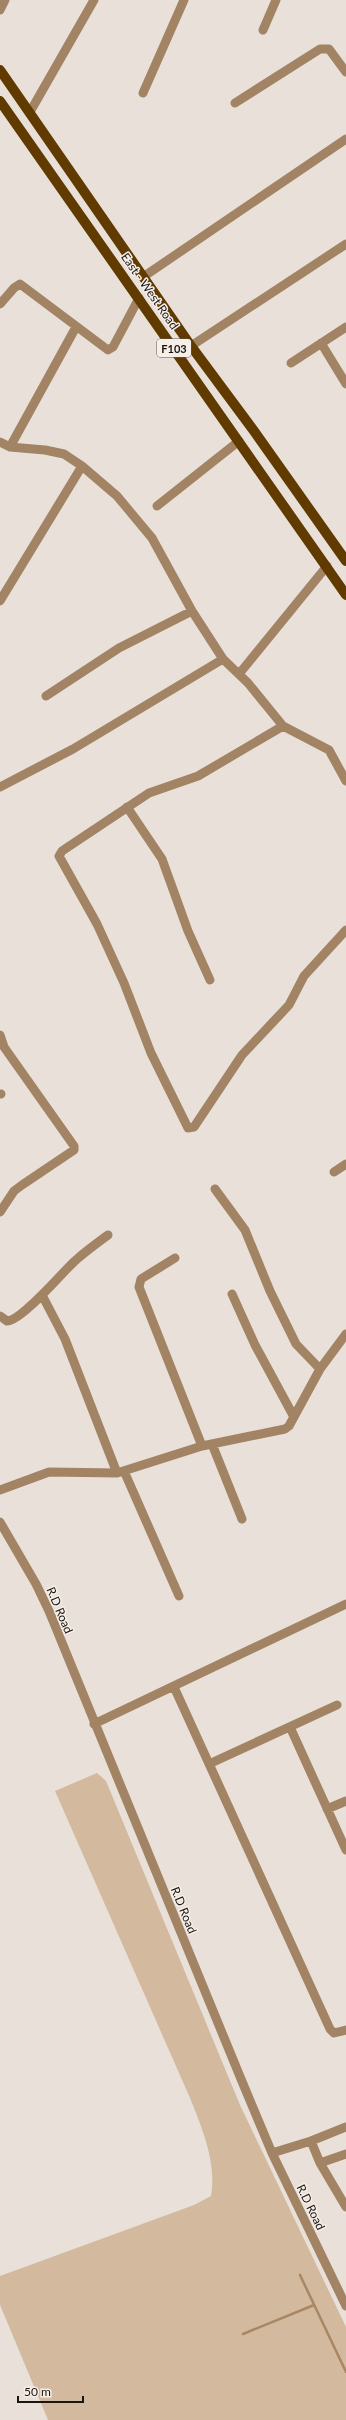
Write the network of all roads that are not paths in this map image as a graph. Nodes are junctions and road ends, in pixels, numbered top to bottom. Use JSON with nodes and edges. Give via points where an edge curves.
{"nodes":[{"id":1,"x":5,"y":0,"type":"edge"},
{"id":2,"x":94,"y":0,"type":"edge"},
{"id":3,"x":184,"y":0,"type":"edge"},
{"id":4,"x":276,"y":0,"type":"edge"},
{"id":5,"x":0,"y":10,"type":"edge"},
{"id":6,"x":263,"y":30,"type":"dead end"},
{"id":7,"x":0,"y":70,"type":"edge"},
{"id":8,"x":346,"y":72,"type":"edge"},
{"id":9,"x":143,"y":93,"type":"dead end"},
{"id":10,"x":0,"y":101,"type":"edge"},
{"id":11,"x":235,"y":103,"type":"dead end"},
{"id":12,"x":30,"y":112,"type":"junction"},
{"id":13,"x":346,"y":138,"type":"edge"},
{"id":14,"x":346,"y":244,"type":"edge"},
{"id":15,"x":143,"y":277,"type":"junction"},
{"id":16,"x":139,"y":298,"type":"junction"},
{"id":17,"x":0,"y":304,"type":"edge"},
{"id":18,"x":76,"y":327,"type":"junction"},
{"id":19,"x":346,"y":327,"type":"edge"},
{"id":20,"x":322,"y":343,"type":"junction"},
{"id":21,"x":191,"y":346,"type":"junction"},
{"id":22,"x":291,"y":363,"type":"dead end"},
{"id":23,"x":346,"y":384,"type":"edge"},
{"id":24,"x":239,"y":441,"type":"junction"},
{"id":25,"x":0,"y":442,"type":"edge"},
{"id":26,"x":10,"y":447,"type":"junction"},
{"id":27,"x":82,"y":466,"type":"junction"},
{"id":28,"x":157,"y":506,"type":"dead end"},
{"id":29,"x":346,"y":562,"type":"edge"},
{"id":30,"x":326,"y":566,"type":"junction"},
{"id":31,"x":346,"y":595,"type":"edge"},
{"id":32,"x":0,"y":601,"type":"edge"},
{"id":33,"x":192,"y":611,"type":"junction"},
{"id":34,"x":223,"y":658,"type":"junction"},
{"id":35,"x":240,"y":674,"type":"junction"},
{"id":36,"x":46,"y":696,"type":"dead end"},
{"id":37,"x":283,"y":726,"type":"junction"},
{"id":38,"x":346,"y":781,"type":"edge"},
{"id":39,"x":0,"y":787,"type":"edge"},
{"id":40,"x":127,"y":807,"type":"junction"},
{"id":41,"x":346,"y":930,"type":"edge"},
{"id":42,"x":210,"y":980,"type":"dead end"},
{"id":43,"x":0,"y":1035,"type":"edge"},
{"id":44,"x":2,"y":1047,"type":"edge"},
{"id":45,"x":346,"y":1164,"type":"edge"},
{"id":46,"x":334,"y":1172,"type":"dead end"},
{"id":47,"x":215,"y":1189,"type":"dead end"},
{"id":48,"x":0,"y":1212,"type":"edge"},
{"id":49,"x":108,"y":1235,"type":"dead end"},
{"id":50,"x":176,"y":1258,"type":"dead end"},
{"id":51,"x":232,"y":1294,"type":"dead end"},
{"id":52,"x":42,"y":1295,"type":"junction"},
{"id":53,"x":0,"y":1316,"type":"edge"},
{"id":54,"x":346,"y":1334,"type":"edge"},
{"id":55,"x":320,"y":1369,"type":"junction"},
{"id":56,"x":294,"y":1417,"type":"junction"},
{"id":57,"x":212,"y":1444,"type":"junction"},
{"id":58,"x":202,"y":1446,"type":"junction"},
{"id":59,"x":121,"y":1472,"type":"junction"},
{"id":60,"x":0,"y":1490,"type":"edge"},
{"id":61,"x":242,"y":1519,"type":"dead end"},
{"id":62,"x":0,"y":1522,"type":"edge"},
{"id":63,"x":179,"y":1596,"type":"dead end"},
{"id":64,"x":346,"y":1604,"type":"edge"},
{"id":65,"x":174,"y":1687,"type":"junction"},
{"id":66,"x":337,"y":1705,"type":"dead end"},
{"id":67,"x":94,"y":1724,"type":"junction"},
{"id":68,"x":290,"y":1727,"type":"junction"},
{"id":69,"x":209,"y":1764,"type":"junction"},
{"id":70,"x":346,"y":1801,"type":"edge"},
{"id":71,"x":327,"y":1809,"type":"junction"},
{"id":72,"x":346,"y":1850,"type":"edge"},
{"id":73,"x":346,"y":2030,"type":"edge"},
{"id":74,"x":346,"y":2127,"type":"edge"},
{"id":75,"x":310,"y":2142,"type":"junction"},
{"id":76,"x":272,"y":2153,"type":"junction"},
{"id":77,"x":346,"y":2154,"type":"edge"},
{"id":78,"x":320,"y":2163,"type":"junction"},
{"id":79,"x":346,"y":2207,"type":"edge"},
{"id":80,"x":346,"y":2306,"type":"edge"}],
"edges":[{"from":1,"to":5,"type":"street"},
{"from":2,"to":12,"type":"street"},
{"from":3,"to":9,"type":"street"},
{"from":4,"to":6,"type":"street"},
{"from":7,"to":12,"type":"main road","name":"East - West Road","number":"F103"},
{"from":8,"to":11,"type":"street","via":[[329,49],[320,49]]},
{"from":10,"to":16,"type":"main road","name":"East - West Road","number":"F103"},
{"from":12,"to":15,"type":"main road","name":"East - West Road","number":"F103"},
{"from":13,"to":15,"type":"street"},
{"from":14,"to":21,"type":"street"},
{"from":15,"to":21,"type":"main road","name":"East - West Road","number":"F103"},
{"from":16,"to":18,"type":"street","via":[[110,350]]},
{"from":16,"to":24,"type":"main road","name":"East - West Road","number":"F103"},
{"from":17,"to":18,"type":"street","via":[[20,284]]},
{"from":18,"to":26,"type":"street"},
{"from":19,"to":20,"type":"street"},
{"from":20,"to":22,"type":"street"},
{"from":20,"to":23,"type":"street"},
{"from":21,"to":29,"type":"main road","name":"East - West Road","number":"F103"},
{"from":24,"to":28,"type":"street"},
{"from":24,"to":30,"type":"main road","name":"East - West Road","number":"F103"},
{"from":25,"to":26,"type":"street"},
{"from":26,"to":27,"type":"street","via":[[56,452]]},
{"from":27,"to":32,"type":"street"},
{"from":27,"to":33,"type":"street","via":[[117,496],[137,518],[152,538]]},
{"from":30,"to":31,"type":"main road","name":"East - West Road","number":"F103"},
{"from":30,"to":35,"type":"street"},
{"from":33,"to":34,"type":"street"},
{"from":33,"to":36,"type":"street","via":[[114,651]]},
{"from":34,"to":35,"type":"street"},
{"from":34,"to":39,"type":"street","via":[[73,749]]},
{"from":35,"to":37,"type":"street"},
{"from":37,"to":38,"type":"street","via":[[330,750]]},
{"from":37,"to":40,"type":"street","via":[[198,776],[156,789]]},
{"from":40,"to":41,"type":"street","via":[[62,851],[59,856],[97,924],[124,983],[151,1054],[188,1128],[194,1127],[242,1054],[289,1005],[304,976]]},
{"from":40,"to":42,"type":"street","via":[[162,859],[188,931]]},
{"from":43,"to":44,"type":"street"},
{"from":44,"to":48,"type":"street","via":[[74,1146],[74,1150],[14,1191]]},
{"from":45,"to":46,"type":"street"},
{"from":47,"to":55,"type":"street","via":[[245,1230],[270,1291],[296,1344]]},
{"from":49,"to":52,"type":"street","via":[[76,1260]]},
{"from":50,"to":58,"type":"street","via":[[141,1279],[139,1287]]},
{"from":51,"to":56,"type":"street","via":[[255,1345]]},
{"from":52,"to":53,"type":"street","via":[[10,1321]]},
{"from":52,"to":59,"type":"street","via":[[65,1339]]},
{"from":54,"to":55,"type":"street"},
{"from":55,"to":56,"type":"street"},
{"from":56,"to":57,"type":"street","via":[[289,1426],[277,1432]]},
{"from":57,"to":58,"type":"street"},
{"from":57,"to":61,"type":"street"},
{"from":58,"to":59,"type":"street"},
{"from":59,"to":60,"type":"street","via":[[49,1472]]},
{"from":59,"to":63,"type":"street"},
{"from":62,"to":67,"type":"street","name":"R.D Road","via":[[44,1600]]},
{"from":64,"to":65,"type":"street"},
{"from":65,"to":67,"type":"street"},
{"from":65,"to":69,"type":"street"},
{"from":66,"to":68,"type":"street"},
{"from":67,"to":76,"type":"street","name":"R.D Road"},
{"from":68,"to":69,"type":"street"},
{"from":68,"to":71,"type":"street"},
{"from":69,"to":73,"type":"street","via":[[330,2029],[334,2033]]},
{"from":70,"to":71,"type":"street"},
{"from":71,"to":72,"type":"street"},
{"from":74,"to":75,"type":"street"},
{"from":75,"to":76,"type":"street"},
{"from":75,"to":78,"type":"street"},
{"from":76,"to":80,"type":"street","name":"R.D Road"},
{"from":77,"to":78,"type":"street"},
{"from":78,"to":79,"type":"street"}]}
